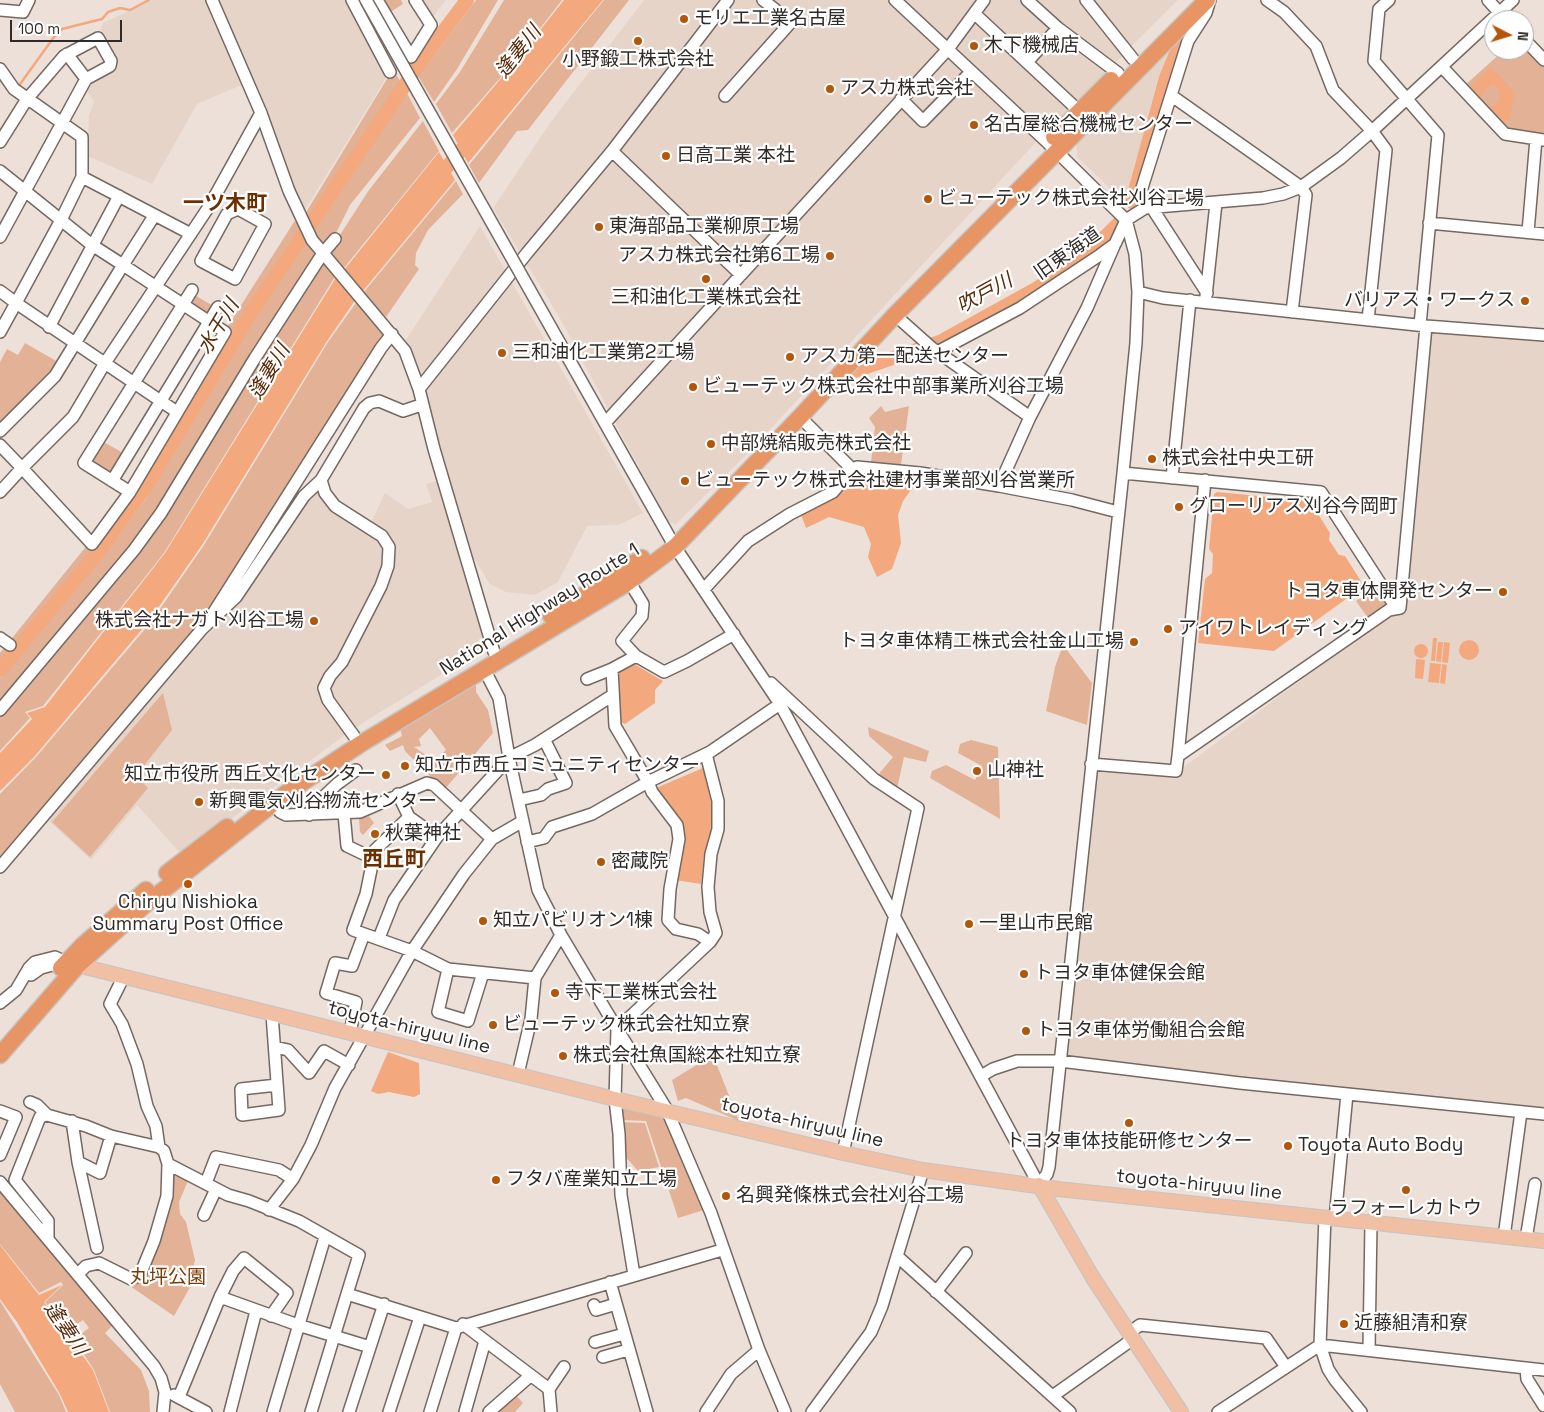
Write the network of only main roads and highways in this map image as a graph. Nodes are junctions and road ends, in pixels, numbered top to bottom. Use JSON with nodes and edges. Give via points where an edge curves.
{"nodes":[{"id":1,"x":1194,"y":0,"type":"edge"},
{"id":2,"x":1209,"y":0,"type":"edge"},
{"id":3,"x":1051,"y":147,"type":"junction"},
{"id":4,"x":672,"y":542,"type":"junction"},
{"id":5,"x":72,"y":964,"type":"junction"},
{"id":6,"x":0,"y":1040,"type":"edge"},
{"id":7,"x":0,"y":1055,"type":"edge"},
{"id":8,"x":1039,"y":1185,"type":"junction"},
{"id":9,"x":1544,"y":1242,"type":"edge"},
{"id":10,"x":1133,"y":1334,"type":"junction"},
{"id":11,"x":1180,"y":1412,"type":"edge"},
{"id":12,"x":1188,"y":1412,"type":"edge"}],
"edges":[{"from":1,"to":3,"type":"highway","name":"National Highway Route 1","via":[[1079,110]]},
{"from":2,"to":3,"type":"highway","name":"National Highway Route 1"},
{"from":3,"to":4,"type":"highway","name":"National Highway Route 1","via":[[894,301]]},
{"from":3,"to":4,"type":"highway","name":"National Highway Route 1","via":[[800,418]]},
{"from":4,"to":5,"type":"highway","name":"National Highway Route 1","via":[[629,581],[362,743],[274,803]]},
{"from":4,"to":5,"type":"highway","name":"National Highway Route 1","via":[[354,736],[202,844],[122,909]]},
{"from":5,"to":6,"type":"highway","name":"National Highway Route 1"},
{"from":5,"to":7,"type":"highway","name":"National Highway Route 1"},
{"from":5,"to":8,"type":"main road","name":"toyota-hiryuu line","via":[[843,1154],[923,1170]]},
{"from":8,"to":9,"type":"main road","name":"toyota-hiryuu line"},
{"from":8,"to":10,"type":"main road"},
{"from":10,"to":11,"type":"main road"},
{"from":10,"to":12,"type":"main road"}]}
